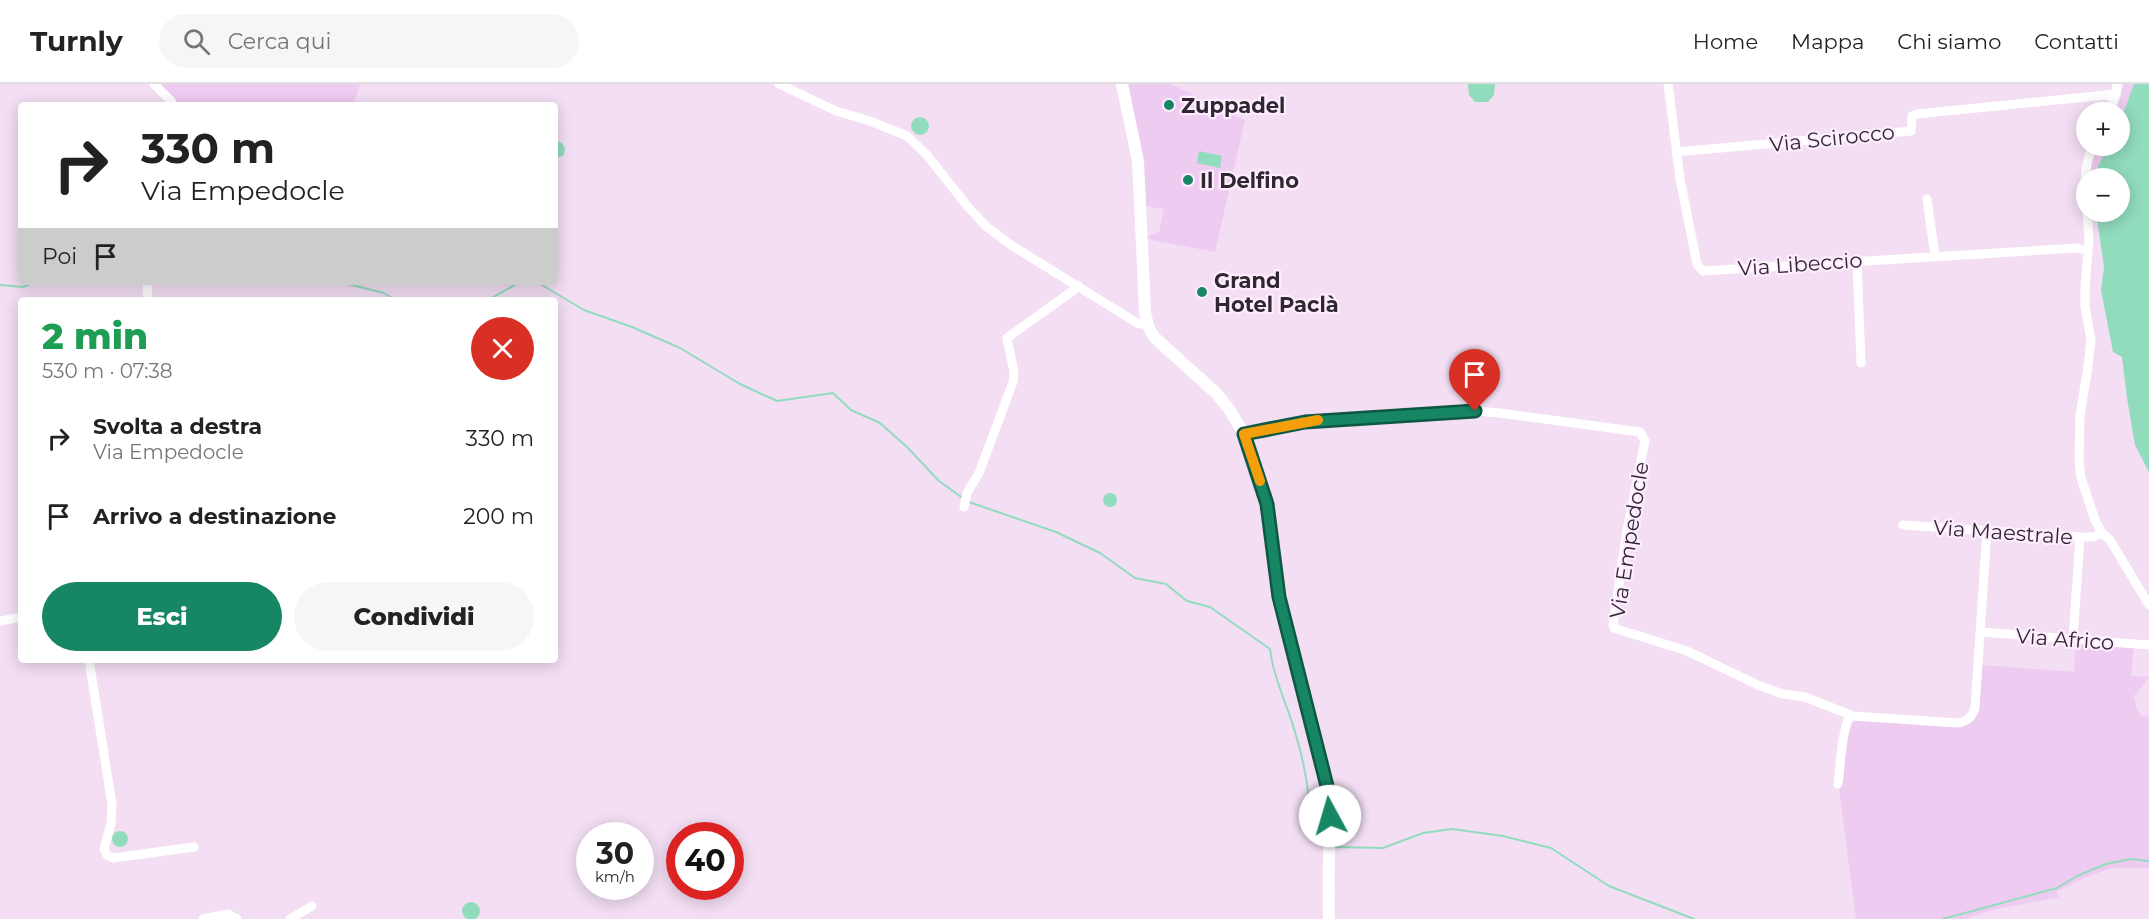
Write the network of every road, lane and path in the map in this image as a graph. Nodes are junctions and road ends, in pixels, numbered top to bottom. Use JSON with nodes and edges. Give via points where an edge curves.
{"nodes":[{"id":1,"x":154,"y":84,"type":"edge"},
{"id":2,"x":779,"y":84,"type":"edge"},
{"id":3,"x":1122,"y":84,"type":"edge"},
{"id":4,"x":1668,"y":84,"type":"edge"},
{"id":5,"x":2116,"y":89,"type":"edge"},
{"id":6,"x":170,"y":102,"type":"edge"},
{"id":7,"x":1676,"y":152,"type":"junction"},
{"id":8,"x":1927,"y":199,"type":"dead end"},
{"id":9,"x":2087,"y":222,"type":"edge"},
{"id":10,"x":2088,"y":251,"type":"junction"},
{"id":11,"x":1935,"y":256,"type":"junction"},
{"id":12,"x":1857,"y":261,"type":"junction"},
{"id":13,"x":1078,"y":285,"type":"junction"},
{"id":14,"x":1148,"y":326,"type":"junction"},
{"id":15,"x":1861,"y":363,"type":"dead end"},
{"id":16,"x":1244,"y":434,"type":"junction"},
{"id":17,"x":964,"y":507,"type":"dead end"},
{"id":18,"x":1903,"y":525,"type":"dead end"},
{"id":19,"x":1987,"y":529,"type":"junction"},
{"id":20,"x":2102,"y":533,"type":"junction"},
{"id":21,"x":2080,"y":537,"type":"junction"},
{"id":22,"x":2149,"y":605,"type":"edge"},
{"id":23,"x":18,"y":618,"type":"edge"},
{"id":24,"x":0,"y":621,"type":"edge"},
{"id":25,"x":1981,"y":632,"type":"junction"},
{"id":26,"x":2073,"y":639,"type":"junction"},
{"id":27,"x":2149,"y":645,"type":"edge"},
{"id":28,"x":90,"y":663,"type":"edge"},
{"id":29,"x":1850,"y":715,"type":"junction"},
{"id":30,"x":1838,"y":784,"type":"dead end"},
{"id":31,"x":194,"y":847,"type":"dead end"},
{"id":32,"x":312,"y":906,"type":"dead end"},
{"id":33,"x":203,"y":919,"type":"edge"},
{"id":34,"x":237,"y":919,"type":"edge"},
{"id":35,"x":290,"y":919,"type":"edge"},
{"id":36,"x":1329,"y":919,"type":"edge"}],
"edges":[{"from":1,"to":6,"type":"street"},
{"from":2,"to":13,"type":"street","via":[[836,111],[906,135],[987,227]]},
{"from":3,"to":14,"type":"street","via":[[1138,161]]},
{"from":4,"to":7,"type":"street","name":"Via Libeccio"},
{"from":5,"to":7,"type":"street","name":"Via Scirocco","via":[[1917,114],[1910,120],[1911,131]]},
{"from":7,"to":12,"type":"street","name":"Via Libeccio","via":[[1697,264],[1703,271]]},
{"from":8,"to":11,"type":"street"},
{"from":9,"to":10,"type":"street"},
{"from":10,"to":11,"type":"street","name":"Via Libeccio"},
{"from":10,"to":20,"type":"street","via":[[2085,306],[2091,340],[2080,415],[2079,460],[2080,478]]},
{"from":11,"to":12,"type":"street","name":"Via Libeccio"},
{"from":12,"to":15,"type":"street"},
{"from":13,"to":14,"type":"street"},
{"from":13,"to":17,"type":"street","via":[[1007,338],[1013,382]]},
{"from":14,"to":16,"type":"street","via":[[1154,337],[1222,401]]},
{"from":16,"to":29,"type":"street","name":"Via Empedocle","via":[[1305,422],[1460,410],[1640,432],[1645,441],[1627,530],[1614,628],[1693,654],[1760,686],[1805,697]]},
{"from":16,"to":36,"type":"street","via":[[1267,504],[1279,597],[1327,786]]},
{"from":18,"to":19,"type":"street","name":"Via Maestrale"},
{"from":19,"to":21,"type":"street","name":"Via Maestrale"},
{"from":19,"to":25,"type":"street","name":"Via Empedocle"},
{"from":20,"to":21,"type":"street","name":"Via Maestrale"},
{"from":20,"to":22,"type":"street"},
{"from":21,"to":26,"type":"street"},
{"from":23,"to":24,"type":"street"},
{"from":25,"to":26,"type":"street","name":"Via Africo"},
{"from":25,"to":29,"type":"street","name":"Via Empedocle","via":[[1975,708],[1967,720],[1948,723]]},
{"from":26,"to":27,"type":"street","name":"Via Africo"},
{"from":28,"to":31,"type":"street","via":[[110,785],[111,823],[104,849],[107,855],[112,858]]},
{"from":29,"to":30,"type":"street"},
{"from":32,"to":35,"type":"street"},
{"from":33,"to":34,"type":"street","via":[[228,914]]}]}
